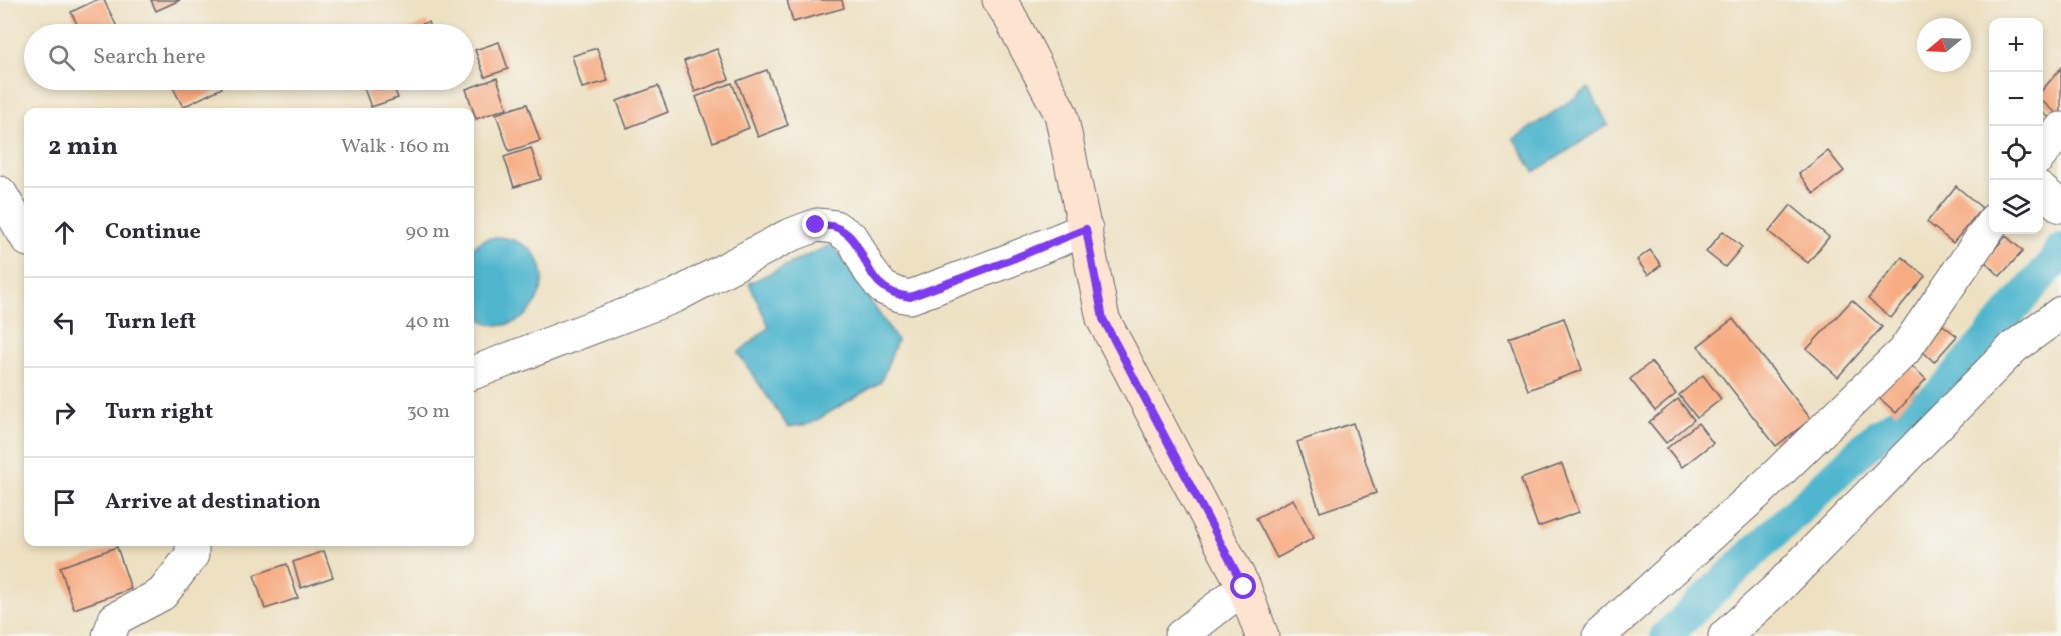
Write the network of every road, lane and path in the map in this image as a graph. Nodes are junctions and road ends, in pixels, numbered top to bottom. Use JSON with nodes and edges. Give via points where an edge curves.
{"nodes":[{"id":1,"x":999,"y":0,"type":"edge"},
{"id":2,"x":2061,"y":129,"type":"edge"},
{"id":3,"x":2043,"y":152,"type":"edge"},
{"id":4,"x":0,"y":192,"type":"edge"},
{"id":5,"x":1989,"y":227,"type":"edge"},
{"id":6,"x":1086,"y":229,"type":"junction"},
{"id":7,"x":24,"y":233,"type":"edge"},
{"id":8,"x":2061,"y":313,"type":"edge"},
{"id":9,"x":474,"y":372,"type":"edge"},
{"id":10,"x":192,"y":546,"type":"edge"},
{"id":11,"x":1244,"y":587,"type":"junction"},
{"id":12,"x":109,"y":636,"type":"edge"},
{"id":13,"x":1181,"y":636,"type":"edge"},
{"id":14,"x":1262,"y":636,"type":"edge"},
{"id":15,"x":1599,"y":636,"type":"edge"},
{"id":16,"x":1725,"y":636,"type":"edge"}],
"edges":[{"from":1,"to":6,"type":"street","via":[[1061,114]]},
{"from":2,"to":3,"type":"street"},
{"from":4,"to":7,"type":"street"},
{"from":5,"to":15,"type":"street","via":[[1904,351],[1768,483]]},
{"from":6,"to":9,"type":"street","via":[[910,297],[883,288],[853,239],[836,227],[816,225],[675,296]]},
{"from":6,"to":11,"type":"street","via":[[1103,319]]},
{"from":8,"to":16,"type":"street","via":[[2014,347],[1776,590]]},
{"from":10,"to":12,"type":"street","via":[[192,555],[162,594],[115,619]]},
{"from":11,"to":13,"type":"street"},
{"from":11,"to":14,"type":"street"}]}
